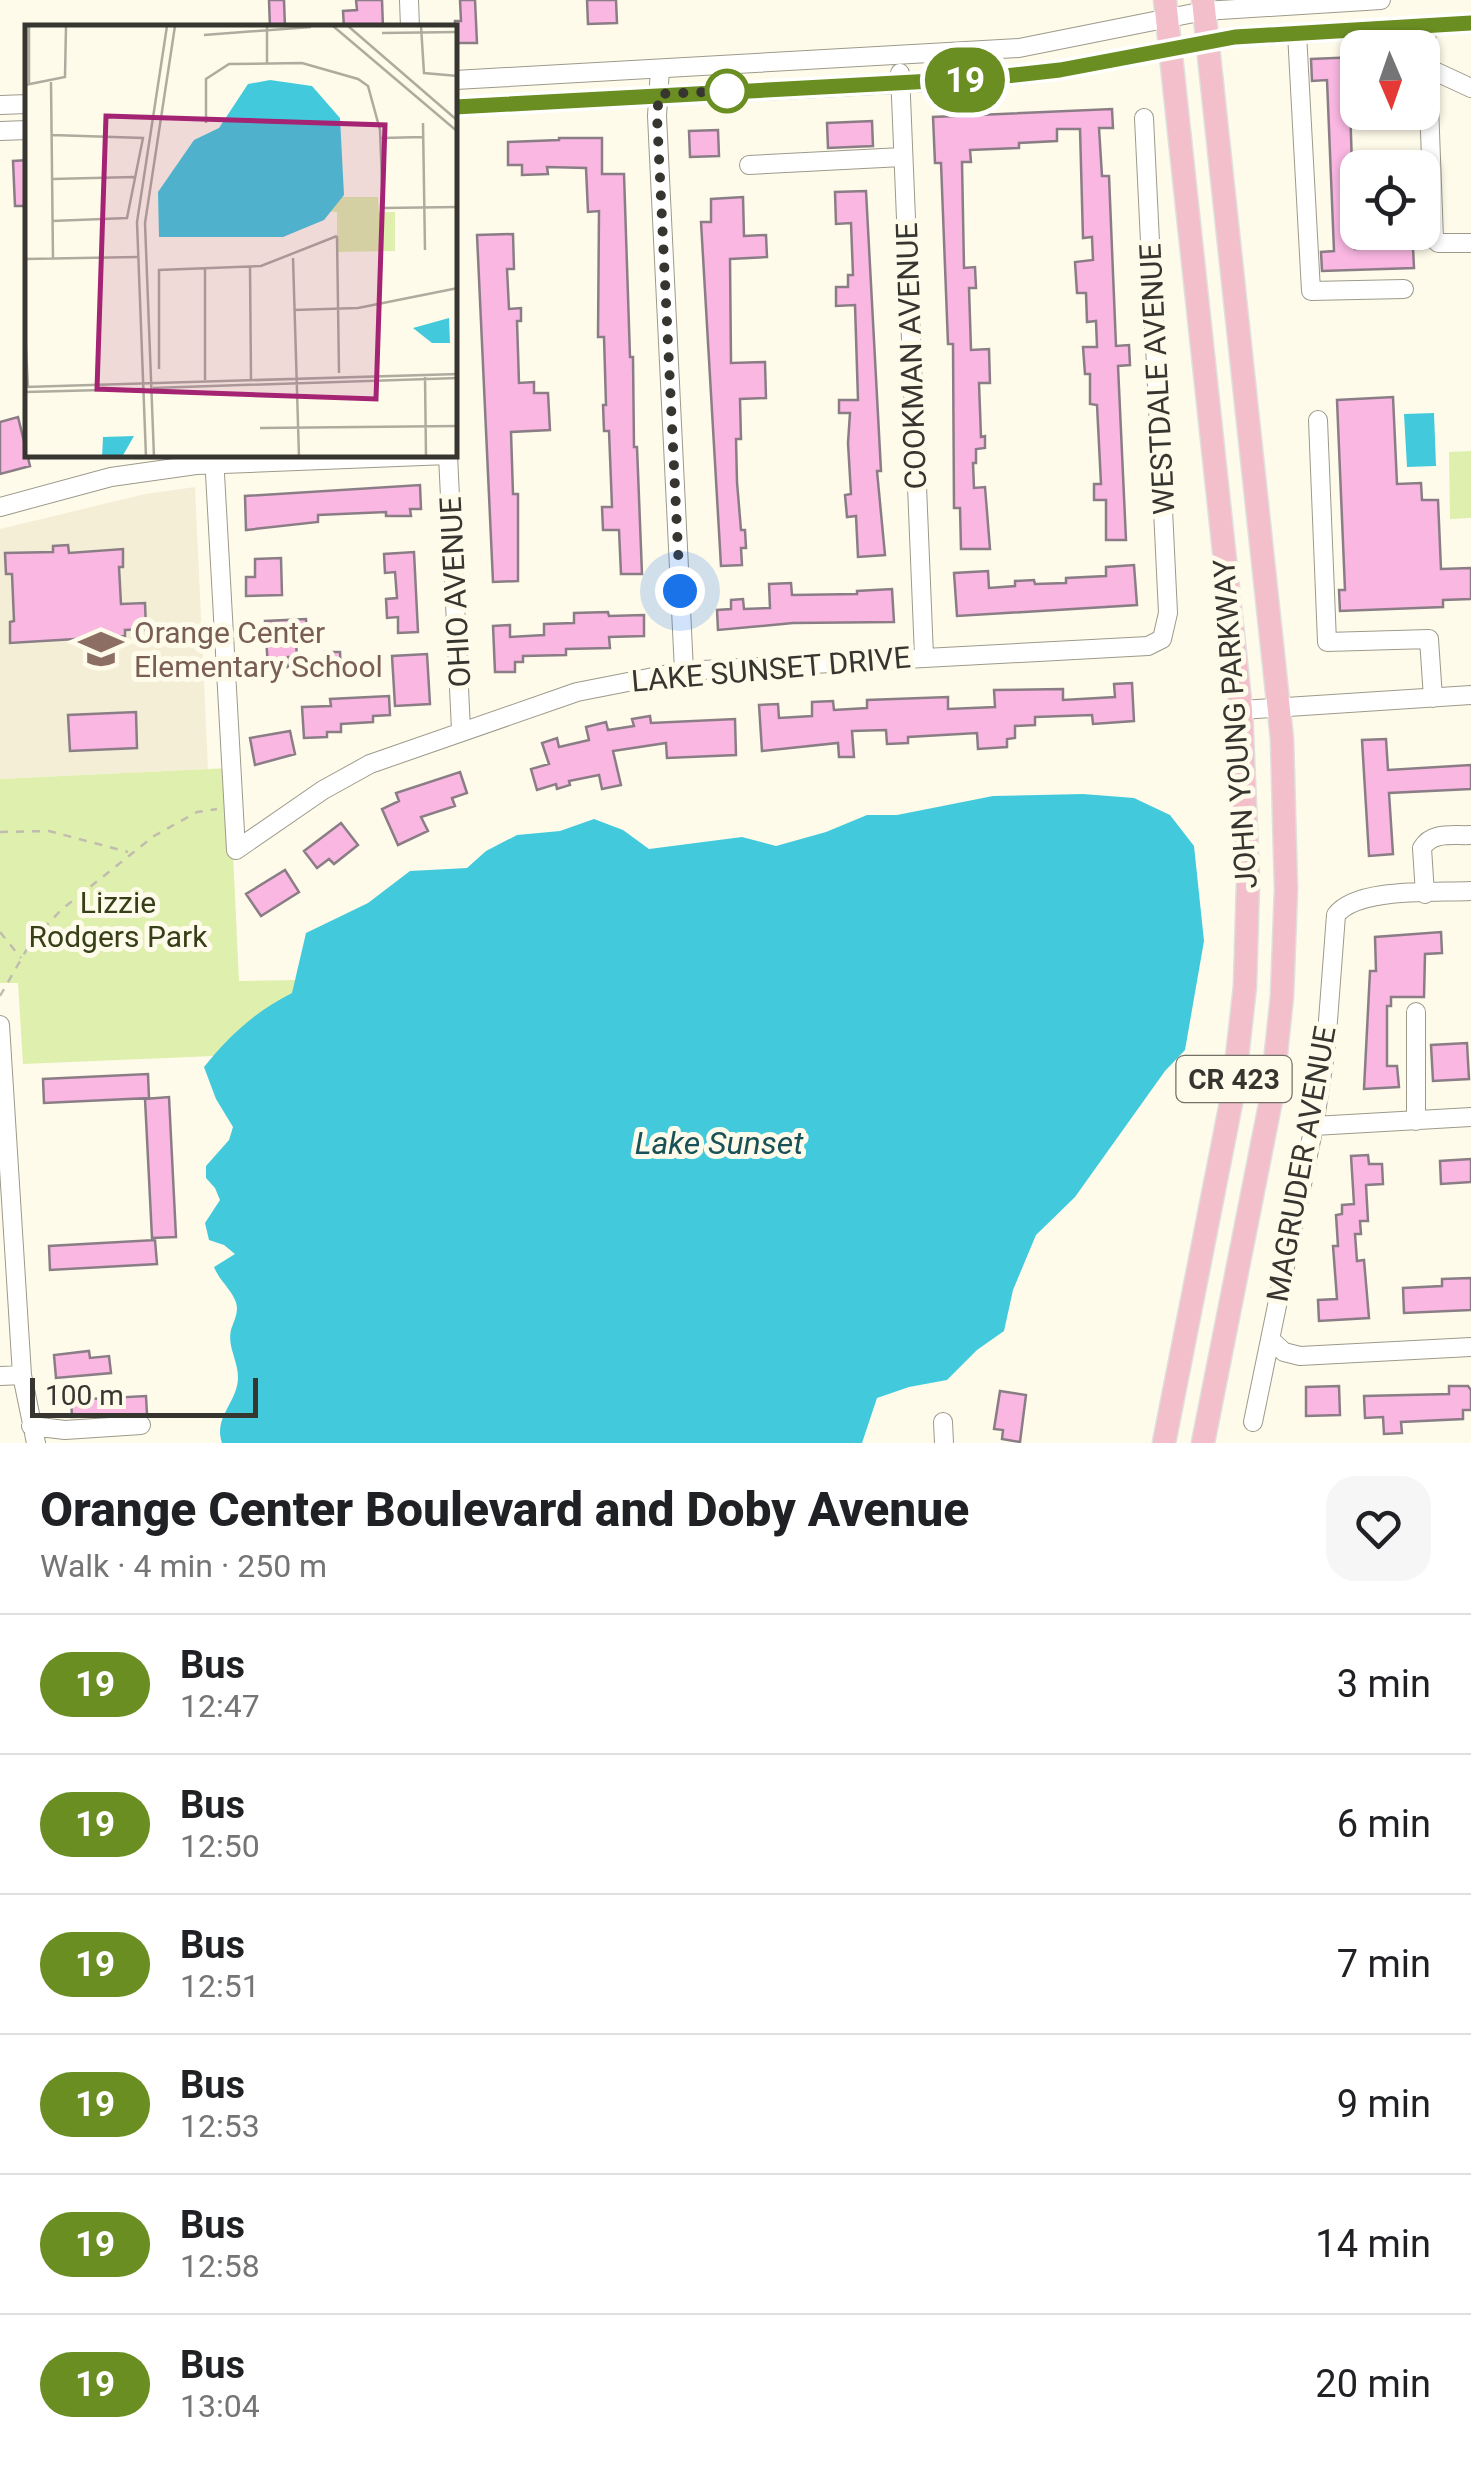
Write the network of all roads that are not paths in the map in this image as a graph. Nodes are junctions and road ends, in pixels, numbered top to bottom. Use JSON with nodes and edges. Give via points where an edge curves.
{"nodes":[{"id":1,"x":409,"y":0,"type":"edge"},
{"id":2,"x":1377,"y":0,"type":"edge"},
{"id":3,"x":1313,"y":2,"type":"edge"},
{"id":4,"x":1203,"y":6,"type":"edge"},
{"id":5,"x":1165,"y":9,"type":"edge"},
{"id":6,"x":1471,"y":22,"type":"edge"},
{"id":7,"x":410,"y":25,"type":"edge"},
{"id":8,"x":1426,"y":25,"type":"junction"},
{"id":9,"x":1426,"y":30,"type":"edge"},
{"id":10,"x":1297,"y":33,"type":"junction"},
{"id":11,"x":1208,"y":41,"type":"junction"},
{"id":12,"x":1168,"y":48,"type":"junction"},
{"id":13,"x":900,"y":56,"type":"junction"},
{"id":14,"x":660,"y":69,"type":"junction"},
{"id":15,"x":1440,"y":73,"type":"edge"},
{"id":16,"x":458,"y":80,"type":"edge"},
{"id":17,"x":900,"y":84,"type":"junction"},
{"id":18,"x":1471,"y":88,"type":"edge"},
{"id":19,"x":659,"y":94,"type":"junction"},
{"id":20,"x":25,"y":104,"type":"edge"},
{"id":21,"x":0,"y":106,"type":"edge"},
{"id":22,"x":458,"y":107,"type":"edge"},
{"id":23,"x":1144,"y":118,"type":"dead end"},
{"id":24,"x":25,"y":130,"type":"edge"},
{"id":25,"x":1431,"y":130,"type":"edge"},
{"id":26,"x":0,"y":131,"type":"edge"},
{"id":27,"x":902,"y":157,"type":"junction"},
{"id":28,"x":749,"y":165,"type":"dead end"},
{"id":29,"x":1471,"y":243,"type":"edge"},
{"id":30,"x":1404,"y":289,"type":"dead end"},
{"id":31,"x":1318,"y":420,"type":"dead end"},
{"id":32,"x":308,"y":458,"type":"edge"},
{"id":33,"x":448,"y":458,"type":"edge"},
{"id":34,"x":214,"y":460,"type":"edge"},
{"id":35,"x":0,"y":507,"type":"edge"},
{"id":36,"x":1162,"y":638,"type":"joint"},
{"id":37,"x":924,"y":656,"type":"junction"},
{"id":38,"x":684,"y":671,"type":"junction"},
{"id":39,"x":1471,"y":695,"type":"edge"},
{"id":40,"x":1433,"y":698,"type":"junction"},
{"id":41,"x":1279,"y":707,"type":"junction"},
{"id":42,"x":1241,"y":710,"type":"junction"},
{"id":43,"x":461,"y":730,"type":"junction"},
{"id":44,"x":1471,"y":835,"type":"edge"},
{"id":45,"x":1471,"y":891,"type":"edge"},
{"id":46,"x":1424,"y":894,"type":"junction"},
{"id":47,"x":1416,"y":1012,"type":"dead end"},
{"id":48,"x":0,"y":1025,"type":"edge"},
{"id":49,"x":1471,"y":1117,"type":"edge"},
{"id":50,"x":1416,"y":1120,"type":"junction"},
{"id":51,"x":1314,"y":1126,"type":"junction"},
{"id":52,"x":1272,"y":1341,"type":"junction"},
{"id":53,"x":1471,"y":1346,"type":"edge"},
{"id":54,"x":22,"y":1375,"type":"junction"},
{"id":55,"x":0,"y":1376,"type":"edge"},
{"id":56,"x":942,"y":1422,"type":"dead end"},
{"id":57,"x":1253,"y":1422,"type":"dead end"},
{"id":58,"x":142,"y":1426,"type":"dead end"},
{"id":59,"x":34,"y":1434,"type":"edge"},
{"id":60,"x":944,"y":1443,"type":"edge"},
{"id":61,"x":1164,"y":1443,"type":"edge"},
{"id":62,"x":1203,"y":1443,"type":"edge"}],
"edges":[{"from":1,"to":7,"type":"street"},
{"from":2,"to":3,"type":"street"},
{"from":3,"to":4,"type":"street"},
{"from":4,"to":5,"type":"street"},
{"from":4,"to":11,"type":"main road","name":"JOHN YOUNG PARKWAY","number":"CR 423"},
{"from":5,"to":12,"type":"main road","name":"JOHN YOUNG PARKWAY","number":"CR 423"},
{"from":5,"to":13,"type":"street","via":[[1039,46]]},
{"from":6,"to":8,"type":"street"},
{"from":8,"to":9,"type":"street"},
{"from":8,"to":10,"type":"street"},
{"from":10,"to":11,"type":"street"},
{"from":10,"to":30,"type":"street","via":[[1312,291]]},
{"from":11,"to":12,"type":"street"},
{"from":11,"to":41,"type":"main road","name":"JOHN YOUNG PARKWAY","number":"CR 423"},
{"from":12,"to":17,"type":"street","via":[[1028,75]]},
{"from":12,"to":42,"type":"main road","name":"JOHN YOUNG PARKWAY","number":"CR 423"},
{"from":13,"to":14,"type":"street"},
{"from":13,"to":17,"type":"street","name":"COOKMAN AVENUE"},
{"from":14,"to":16,"type":"street"},
{"from":14,"to":19,"type":"street"},
{"from":15,"to":18,"type":"street"},
{"from":17,"to":19,"type":"street"},
{"from":17,"to":27,"type":"street","name":"COOKMAN AVENUE"},
{"from":19,"to":22,"type":"street"},
{"from":19,"to":38,"type":"street"},
{"from":20,"to":21,"type":"street"},
{"from":23,"to":36,"type":"street","name":"WESTDALE AVENUE","via":[[1168,613]]},
{"from":24,"to":26,"type":"street"},
{"from":25,"to":29,"type":"street","via":[[1434,239]]},
{"from":27,"to":28,"type":"street"},
{"from":27,"to":37,"type":"street","name":"COOKMAN AVENUE"},
{"from":31,"to":40,"type":"street","via":[[1328,642],[1429,639]]},
{"from":32,"to":34,"type":"street"},
{"from":33,"to":43,"type":"street","name":"OHIO AVENUE"},
{"from":34,"to":35,"type":"street","via":[[111,477]]},
{"from":34,"to":43,"type":"street","name":"LAKE SUNSET DRIVE","via":[[236,850],[370,764]]},
{"from":36,"to":37,"type":"street","name":"LAKE SUNSET DRIVE","via":[[1148,646]]},
{"from":37,"to":38,"type":"street","name":"LAKE SUNSET DRIVE"},
{"from":38,"to":43,"type":"street","name":"LAKE SUNSET DRIVE","via":[[577,692]]},
{"from":39,"to":40,"type":"street"},
{"from":40,"to":41,"type":"street"},
{"from":41,"to":42,"type":"street"},
{"from":41,"to":62,"type":"main road","name":"JOHN YOUNG PARKWAY","number":"CR 423","via":[[1286,889],[1278,1046]]},
{"from":42,"to":61,"type":"main road","name":"JOHN YOUNG PARKWAY","number":"CR 423","via":[[1248,882],[1239,1041]]},
{"from":44,"to":46,"type":"street","via":[[1433,836],[1424,843]]},
{"from":45,"to":46,"type":"street"},
{"from":46,"to":51,"type":"street","name":"MAGRUDER AVENUE","via":[[1366,897],[1343,906],[1333,927]]},
{"from":47,"to":50,"type":"street"},
{"from":48,"to":54,"type":"street"},
{"from":49,"to":50,"type":"street"},
{"from":50,"to":51,"type":"street"},
{"from":51,"to":52,"type":"street","name":"MAGRUDER AVENUE"},
{"from":52,"to":53,"type":"street","via":[[1300,1356]]},
{"from":52,"to":57,"type":"street","name":"MAGRUDER AVENUE"},
{"from":54,"to":55,"type":"street"},
{"from":54,"to":59,"type":"street"},
{"from":56,"to":60,"type":"street"},
{"from":58,"to":59,"type":"street"}]}
